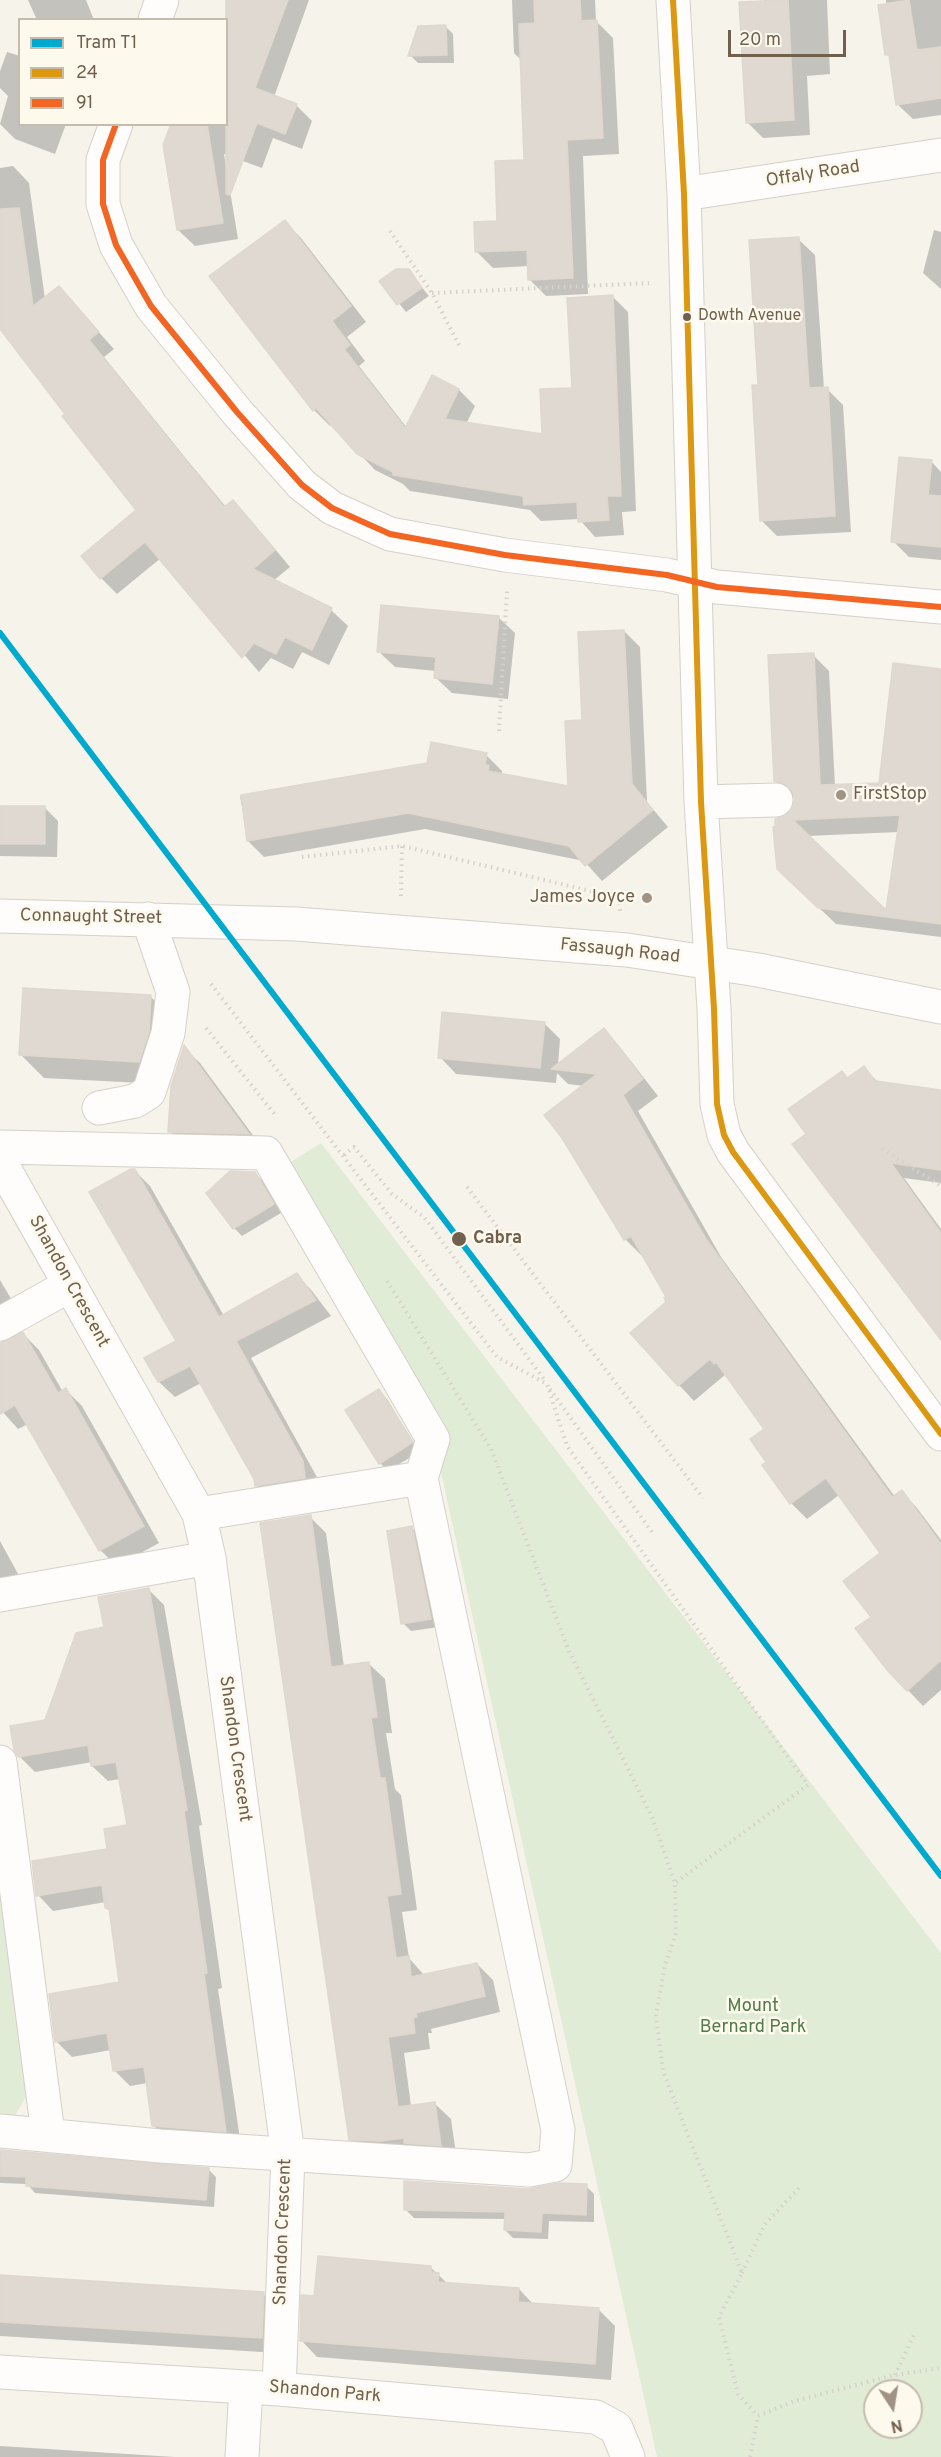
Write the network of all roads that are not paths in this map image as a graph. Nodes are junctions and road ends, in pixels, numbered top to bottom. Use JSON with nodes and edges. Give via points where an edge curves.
{"nodes":[{"id":1,"x":162,"y":0,"type":"edge"},
{"id":2,"x":673,"y":0,"type":"edge"},
{"id":3,"x":156,"y":18,"type":"edge"},
{"id":4,"x":115,"y":126,"type":"edge"},
{"id":5,"x":941,"y":155,"type":"edge"},
{"id":6,"x":684,"y":194,"type":"junction"},
{"id":7,"x":694,"y":580,"type":"junction"},
{"id":8,"x":941,"y":607,"type":"edge"},
{"id":9,"x":776,"y":800,"type":"dead end"},
{"id":10,"x":701,"y":802,"type":"junction"},
{"id":11,"x":0,"y":916,"type":"edge"},
{"id":12,"x":148,"y":919,"type":"junction"},
{"id":13,"x":296,"y":924,"type":"joint"},
{"id":14,"x":711,"y":962,"type":"junction"},
{"id":15,"x":941,"y":1007,"type":"edge"},
{"id":16,"x":99,"y":1108,"type":"dead end"},
{"id":17,"x":0,"y":1148,"type":"edge"},
{"id":18,"x":0,"y":1161,"type":"edge"},
{"id":19,"x":70,"y":1285,"type":"junction"},
{"id":20,"x":0,"y":1324,"type":"edge"},
{"id":21,"x":941,"y":1434,"type":"edge"},
{"id":22,"x":421,"y":1478,"type":"junction"},
{"id":23,"x":199,"y":1514,"type":"junction"},
{"id":24,"x":209,"y":1558,"type":"junction"},
{"id":25,"x":0,"y":1595,"type":"edge"},
{"id":26,"x":0,"y":1762,"type":"edge"},
{"id":27,"x":0,"y":2131,"type":"edge"},
{"id":28,"x":48,"y":2134,"type":"junction"},
{"id":29,"x":288,"y":2155,"type":"junction"},
{"id":30,"x":0,"y":2372,"type":"edge"},
{"id":31,"x":246,"y":2387,"type":"junction"},
{"id":32,"x":279,"y":2389,"type":"junction"},
{"id":33,"x":242,"y":2457,"type":"edge"},
{"id":34,"x":628,"y":2457,"type":"edge"}],
"edges":[{"from":1,"to":3,"type":"street"},
{"from":2,"to":6,"type":"street"},
{"from":4,"to":7,"type":"street","via":[[103,160],[103,204],[116,245],[151,306],[302,485],[332,508],[390,534]]},
{"from":5,"to":6,"type":"street","name":"Offaly Road"},
{"from":6,"to":7,"type":"street"},
{"from":7,"to":8,"type":"street","via":[[717,587]]},
{"from":7,"to":10,"type":"street"},
{"from":9,"to":10,"type":"street"},
{"from":10,"to":14,"type":"street"},
{"from":11,"to":12,"type":"street","name":"Connaught Street"},
{"from":12,"to":13,"type":"street","name":"Connaught Street"},
{"from":12,"to":16,"type":"street","via":[[173,992],[168,1033],[149,1092],[135,1101]]},
{"from":13,"to":14,"type":"street","name":"Fassaugh Road","via":[[627,950]]},
{"from":14,"to":15,"type":"street","name":"Fassaugh Road"},
{"from":14,"to":21,"type":"street","via":[[717,1104],[724,1135]]},
{"from":17,"to":22,"type":"street","via":[[266,1153],[433,1439]]},
{"from":18,"to":19,"type":"street","name":"Shandon Crescent"},
{"from":19,"to":20,"type":"street"},
{"from":19,"to":23,"type":"street","name":"Shandon Crescent"},
{"from":22,"to":23,"type":"street"},
{"from":22,"to":29,"type":"street","via":[[558,2130],[555,2165],[529,2170]]},
{"from":23,"to":24,"type":"street","name":"Shandon Crescent"},
{"from":24,"to":25,"type":"street"},
{"from":24,"to":29,"type":"street","name":"Shandon Crescent"},
{"from":26,"to":28,"type":"street"},
{"from":27,"to":28,"type":"street"},
{"from":28,"to":29,"type":"street"},
{"from":29,"to":32,"type":"street","name":"Shandon Crescent"},
{"from":30,"to":31,"type":"street","name":"Shandon Park"},
{"from":31,"to":32,"type":"street","name":"Shandon Park"},
{"from":31,"to":33,"type":"street"},
{"from":32,"to":34,"type":"street","name":"Shandon Park","via":[[596,2417],[616,2428]]}]}
